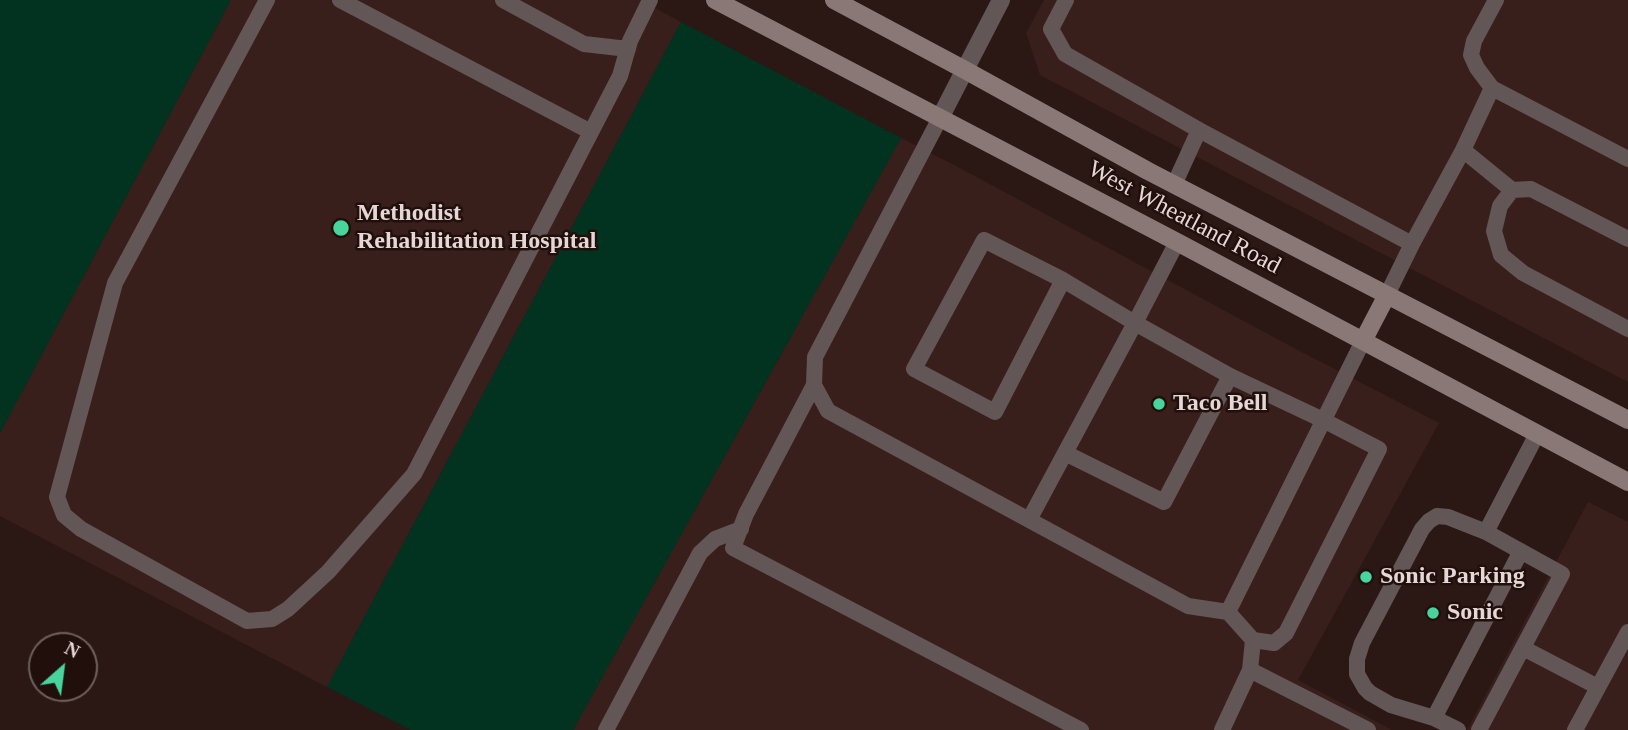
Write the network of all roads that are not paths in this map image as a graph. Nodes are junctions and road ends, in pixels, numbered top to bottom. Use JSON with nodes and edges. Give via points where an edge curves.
{"nodes":[{"id":1,"x":267,"y":0,"type":"edge"},
{"id":2,"x":340,"y":0,"type":"edge"},
{"id":3,"x":503,"y":0,"type":"edge"},
{"id":4,"x":650,"y":0,"type":"edge"},
{"id":5,"x":715,"y":0,"type":"edge"},
{"id":6,"x":834,"y":0,"type":"edge"},
{"id":7,"x":1001,"y":0,"type":"edge"},
{"id":8,"x":1066,"y":0,"type":"edge"},
{"id":9,"x":1496,"y":0,"type":"edge"},
{"id":10,"x":628,"y":49,"type":"junction"},
{"id":11,"x":965,"y":70,"type":"junction"},
{"id":12,"x":1492,"y":88,"type":"junction"},
{"id":13,"x":940,"y":118,"type":"junction"},
{"id":14,"x":1199,"y":130,"type":"junction"},
{"id":15,"x":591,"y":132,"type":"junction"},
{"id":16,"x":1463,"y":150,"type":"junction"},
{"id":17,"x":1628,"y":159,"type":"edge"},
{"id":18,"x":1174,"y":185,"type":"junction"},
{"id":19,"x":1512,"y":190,"type":"junction"},
{"id":20,"x":1628,"y":239,"type":"edge"},
{"id":21,"x":1177,"y":242,"type":"junction"},
{"id":22,"x":1412,"y":244,"type":"junction"},
{"id":23,"x":1063,"y":280,"type":"junction"},
{"id":24,"x":1387,"y":295,"type":"junction"},
{"id":25,"x":1135,"y":323,"type":"junction"},
{"id":26,"x":1628,"y":329,"type":"edge"},
{"id":27,"x":1363,"y":341,"type":"junction"},
{"id":28,"x":1230,"y":376,"type":"junction"},
{"id":29,"x":814,"y":385,"type":"junction"},
{"id":30,"x":1323,"y":420,"type":"junction"},
{"id":31,"x":1628,"y":420,"type":"edge"},
{"id":32,"x":1537,"y":434,"type":"junction"},
{"id":33,"x":1065,"y":453,"type":"junction"},
{"id":34,"x":1628,"y":482,"type":"edge"},
{"id":35,"x":1030,"y":520,"type":"junction"},
{"id":36,"x":741,"y":529,"type":"junction"},
{"id":37,"x":1486,"y":532,"type":"junction"},
{"id":38,"x":1521,"y":551,"type":"junction"},
{"id":39,"x":1228,"y":612,"type":"junction"},
{"id":40,"x":1628,"y":632,"type":"edge"},
{"id":41,"x":1253,"y":640,"type":"junction"},
{"id":42,"x":1522,"y":648,"type":"junction"},
{"id":43,"x":1250,"y":670,"type":"junction"},
{"id":44,"x":1598,"y":687,"type":"junction"},
{"id":45,"x":1434,"y":718,"type":"junction"},
{"id":46,"x":606,"y":730,"type":"edge"},
{"id":47,"x":1081,"y":730,"type":"edge"},
{"id":48,"x":1222,"y":730,"type":"edge"},
{"id":49,"x":1368,"y":730,"type":"edge"},
{"id":50,"x":1458,"y":730,"type":"edge"},
{"id":51,"x":1479,"y":730,"type":"edge"},
{"id":52,"x":1575,"y":730,"type":"edge"}],
"edges":[{"from":1,"to":15,"type":"lane","via":[[115,283],[57,497],[64,515],[81,529],[247,621],[272,618],[288,609],[328,572],[414,474]]},
{"from":2,"to":15,"type":"lane"},
{"from":3,"to":10,"type":"lane","via":[[584,44]]},
{"from":4,"to":10,"type":"lane"},
{"from":5,"to":13,"type":"main road","name":"West Wheatland Road"},
{"from":6,"to":11,"type":"main road","name":"West Wheatland Road"},
{"from":7,"to":11,"type":"street"},
{"from":8,"to":14,"type":"lane","via":[[1051,29],[1065,54]]},
{"from":9,"to":12,"type":"lane","via":[[1471,55]]},
{"from":10,"to":15,"type":"lane","via":[[620,76]]},
{"from":11,"to":13,"type":"street"},
{"from":11,"to":18,"type":"main road","name":"West Wheatland Road"},
{"from":12,"to":16,"type":"lane"},
{"from":12,"to":17,"type":"lane"},
{"from":13,"to":21,"type":"main road","name":"West Wheatland Road"},
{"from":13,"to":29,"type":"lane","via":[[815,357]]},
{"from":14,"to":18,"type":"lane"},
{"from":14,"to":22,"type":"lane"},
{"from":16,"to":19,"type":"lane"},
{"from":16,"to":22,"type":"lane"},
{"from":18,"to":24,"type":"main road","name":"West Wheatland Road"},
{"from":19,"to":20,"type":"lane","via":[[1531,189]]},
{"from":19,"to":26,"type":"lane","via":[[1500,206],[1494,231],[1501,255],[1522,273]]},
{"from":21,"to":25,"type":"lane"},
{"from":21,"to":27,"type":"main road","name":"West Wheatland Road"},
{"from":22,"to":24,"type":"lane"},
{"from":23,"to":23,"type":"lane","via":[[995,412],[914,369],[984,240]]},
{"from":23,"to":25,"type":"lane"},
{"from":24,"to":27,"type":"main road"},
{"from":24,"to":31,"type":"main road","name":"West Wheatland Road"},
{"from":25,"to":28,"type":"lane"},
{"from":25,"to":33,"type":"lane"},
{"from":27,"to":30,"type":"lane"},
{"from":27,"to":32,"type":"main road","name":"West Wheatland Road"},
{"from":28,"to":30,"type":"lane"},
{"from":28,"to":33,"type":"lane","via":[[1164,502]]},
{"from":29,"to":35,"type":"lane","via":[[828,411]]},
{"from":29,"to":36,"type":"lane"},
{"from":30,"to":39,"type":"lane"},
{"from":30,"to":41,"type":"lane","via":[[1380,449],[1286,633],[1274,643]]},
{"from":32,"to":34,"type":"main road","name":"West Wheatland Road"},
{"from":32,"to":37,"type":"lane"},
{"from":33,"to":35,"type":"lane"},
{"from":35,"to":39,"type":"lane","via":[[1188,606]]},
{"from":36,"to":46,"type":"lane","via":[[715,539],[700,553]]},
{"from":36,"to":47,"type":"lane","via":[[733,548]]},
{"from":37,"to":38,"type":"lane"},
{"from":37,"to":45,"type":"lane","via":[[1448,517],[1429,521],[1357,659],[1357,674],[1370,693],[1391,705]]},
{"from":38,"to":42,"type":"lane","via":[[1562,573]]},
{"from":38,"to":45,"type":"lane"},
{"from":39,"to":41,"type":"lane"},
{"from":40,"to":44,"type":"lane"},
{"from":41,"to":43,"type":"lane"},
{"from":42,"to":44,"type":"lane"},
{"from":42,"to":51,"type":"lane"},
{"from":43,"to":48,"type":"lane"},
{"from":43,"to":49,"type":"lane"},
{"from":44,"to":52,"type":"lane"},
{"from":45,"to":50,"type":"lane"}]}
